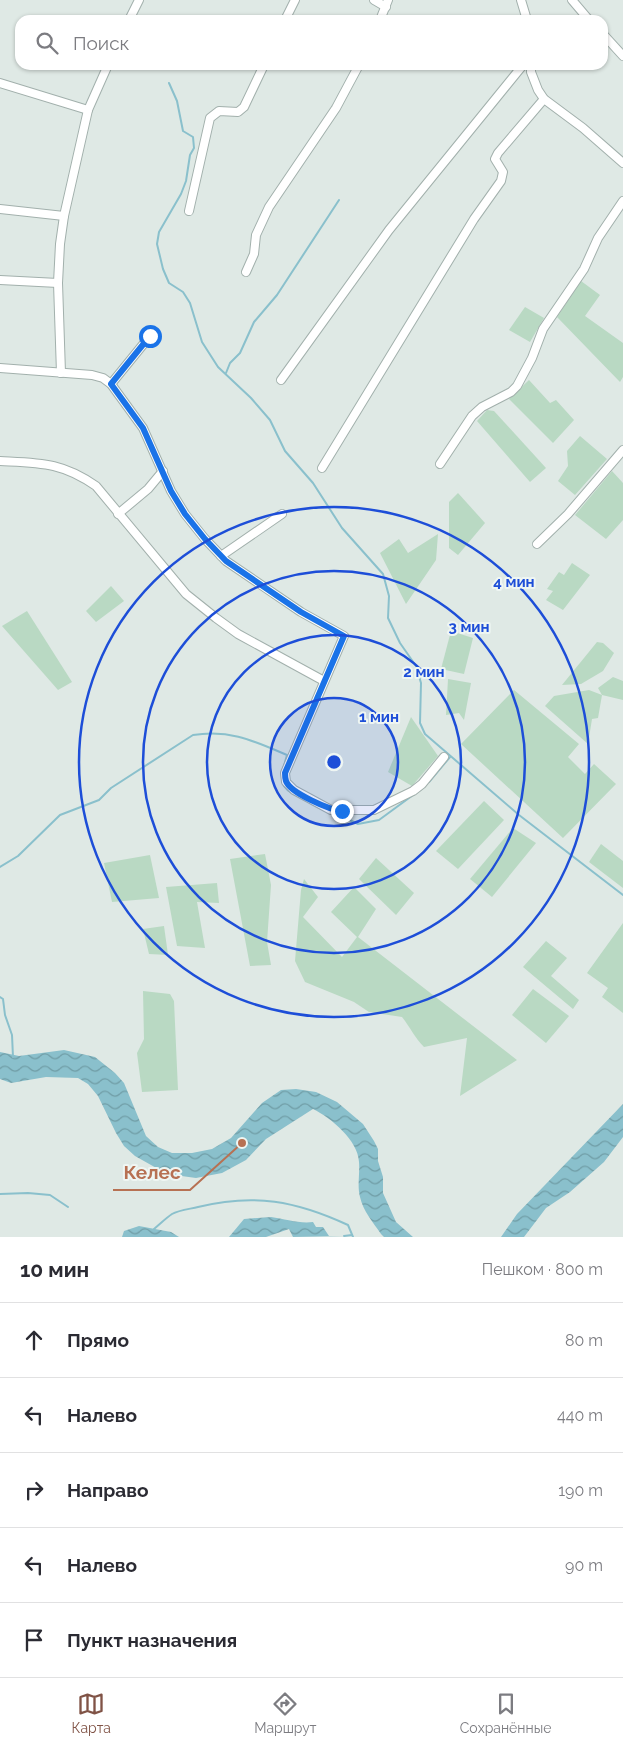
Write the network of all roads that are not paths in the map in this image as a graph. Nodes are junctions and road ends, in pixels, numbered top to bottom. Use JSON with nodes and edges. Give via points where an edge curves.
{"nodes":[{"id":1,"x":139,"y":0,"type":"edge"},
{"id":2,"x":295,"y":0,"type":"edge"},
{"id":3,"x":374,"y":0,"type":"edge"},
{"id":4,"x":520,"y":0,"type":"edge"},
{"id":5,"x":577,"y":2,"type":"edge"},
{"id":6,"x":387,"y":3,"type":"edge"},
{"id":7,"x":132,"y":15,"type":"edge"},
{"id":8,"x":288,"y":15,"type":"edge"},
{"id":9,"x":382,"y":15,"type":"edge"},
{"id":10,"x":525,"y":15,"type":"edge"},
{"id":11,"x":586,"y":15,"type":"edge"},
{"id":12,"x":608,"y":40,"type":"edge"},
{"id":13,"x":623,"y":56,"type":"edge"},
{"id":14,"x":106,"y":70,"type":"edge"},
{"id":15,"x":262,"y":70,"type":"edge"},
{"id":16,"x":356,"y":70,"type":"edge"},
{"id":17,"x":519,"y":70,"type":"edge"},
{"id":18,"x":532,"y":70,"type":"edge"},
{"id":19,"x":0,"y":83,"type":"edge"},
{"id":20,"x":544,"y":98,"type":"junction"},
{"id":21,"x":88,"y":110,"type":"junction"},
{"id":22,"x":623,"y":163,"type":"edge"},
{"id":23,"x":623,"y":201,"type":"edge"},
{"id":24,"x":0,"y":208,"type":"edge"},
{"id":25,"x":189,"y":211,"type":"dead end"},
{"id":26,"x":64,"y":216,"type":"junction"},
{"id":27,"x":246,"y":272,"type":"dead end"},
{"id":28,"x":0,"y":280,"type":"edge"},
{"id":29,"x":58,"y":282,"type":"junction"},
{"id":30,"x":150,"y":336,"type":"dead end"},
{"id":31,"x":0,"y":368,"type":"edge"},
{"id":32,"x":61,"y":373,"type":"junction"},
{"id":33,"x":280,"y":380,"type":"dead end"},
{"id":34,"x":111,"y":384,"type":"junction"},
{"id":35,"x":623,"y":450,"type":"edge"},
{"id":36,"x":0,"y":462,"type":"edge"},
{"id":37,"x":440,"y":464,"type":"dead end"},
{"id":38,"x":322,"y":468,"type":"dead end"},
{"id":39,"x":163,"y":471,"type":"junction"},
{"id":40,"x":118,"y":514,"type":"junction"},
{"id":41,"x":282,"y":514,"type":"dead end"},
{"id":42,"x":537,"y":544,"type":"dead end"},
{"id":43,"x":222,"y":556,"type":"junction"},
{"id":44,"x":324,"y":681,"type":"junction"},
{"id":45,"x":444,"y":757,"type":"dead end"}],
"edges":[{"from":1,"to":7,"type":"street"},
{"from":2,"to":8,"type":"street"},
{"from":3,"to":6,"type":"street"},
{"from":4,"to":10,"type":"street"},
{"from":5,"to":11,"type":"street"},
{"from":6,"to":9,"type":"street"},
{"from":12,"to":13,"type":"street"},
{"from":14,"to":21,"type":"street"},
{"from":15,"to":25,"type":"street","via":[[244,107],[238,112],[219,111],[210,118]]},
{"from":16,"to":27,"type":"street","via":[[336,108],[269,207],[256,235],[254,254]]},
{"from":17,"to":33,"type":"street","via":[[388,230]]},
{"from":18,"to":20,"type":"street"},
{"from":19,"to":21,"type":"street"},
{"from":20,"to":22,"type":"street"},
{"from":20,"to":38,"type":"street","via":[[498,153],[495,159],[503,172],[501,181],[474,219]]},
{"from":21,"to":26,"type":"street"},
{"from":23,"to":37,"type":"street","via":[[598,238],[584,269],[543,329],[516,386],[472,416]]},
{"from":24,"to":26,"type":"street"},
{"from":26,"to":29,"type":"street"},
{"from":28,"to":29,"type":"street"},
{"from":29,"to":32,"type":"street"},
{"from":30,"to":34,"type":"street"},
{"from":31,"to":32,"type":"street"},
{"from":32,"to":34,"type":"street","via":[[92,375]]},
{"from":34,"to":39,"type":"street","via":[[143,428]]},
{"from":35,"to":42,"type":"street","via":[[568,514]]},
{"from":36,"to":40,"type":"street","via":[[42,463],[64,468],[96,486]]},
{"from":39,"to":40,"type":"street","via":[[148,489]]},
{"from":39,"to":43,"type":"street","via":[[185,514]]},
{"from":40,"to":44,"type":"street","via":[[186,594],[238,634]]},
{"from":41,"to":43,"type":"street"},
{"from":43,"to":44,"type":"street","via":[[301,612],[344,636]]},
{"from":44,"to":45,"type":"street","via":[[285,773],[286,782],[294,790],[332,810],[374,810],[413,791]]}]}
